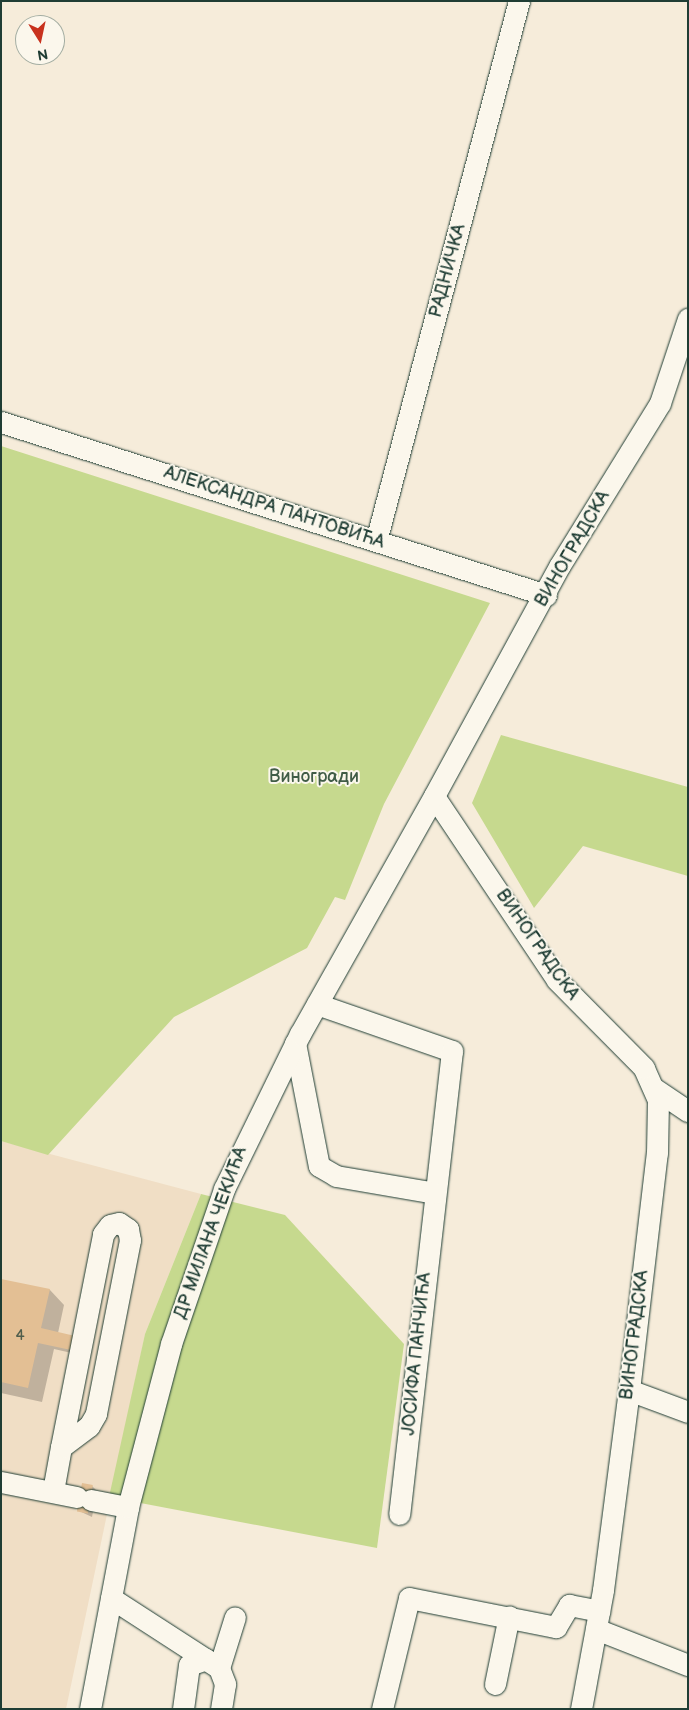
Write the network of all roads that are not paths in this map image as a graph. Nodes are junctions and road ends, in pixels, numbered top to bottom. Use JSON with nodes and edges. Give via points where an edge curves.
{"nodes":[{"id":1,"x":519,"y":1,"type":"edge"},
{"id":2,"x":688,"y":320,"type":"edge"},
{"id":3,"x":1,"y":422,"type":"edge"},
{"id":4,"x":376,"y":541,"type":"junction"},
{"id":5,"x":546,"y":595,"type":"junction"},
{"id":6,"x":434,"y":796,"type":"junction"},
{"id":7,"x":317,"y":1004,"type":"junction"},
{"id":8,"x":295,"y":1043,"type":"junction"},
{"id":9,"x":655,"y":1089,"type":"junction"},
{"id":10,"x":688,"y":1111,"type":"edge"},
{"id":11,"x":435,"y":1193,"type":"junction"},
{"id":12,"x":629,"y":1390,"type":"junction"},
{"id":13,"x":688,"y":1412,"type":"edge"},
{"id":14,"x":61,"y":1446,"type":"junction"},
{"id":15,"x":1,"y":1482,"type":"edge"},
{"id":16,"x":52,"y":1491,"type":"junction"},
{"id":17,"x":128,"y":1507,"type":"junction"},
{"id":18,"x":399,"y":1514,"type":"dead end"},
{"id":19,"x":111,"y":1598,"type":"junction"},
{"id":20,"x":509,"y":1616,"type":"junction"},
{"id":21,"x":235,"y":1617,"type":"dead end"},
{"id":22,"x":598,"y":1620,"type":"junction"},
{"id":23,"x":212,"y":1663,"type":"junction"},
{"id":24,"x":688,"y":1665,"type":"edge"},
{"id":25,"x":495,"y":1684,"type":"dead end"},
{"id":26,"x":90,"y":1709,"type":"edge"},
{"id":27,"x":183,"y":1709,"type":"edge"},
{"id":28,"x":222,"y":1709,"type":"edge"},
{"id":29,"x":382,"y":1709,"type":"edge"},
{"id":30,"x":581,"y":1709,"type":"edge"}],
"edges":[{"from":1,"to":4,"type":"street","name":"РАДНИЧКА"},
{"from":2,"to":5,"type":"street","name":"ВИНОГРАДСКА","via":[[660,403]]},
{"from":3,"to":4,"type":"street","name":"АЛЕКСАНДРА ПАНТОВИЋА"},
{"from":4,"to":5,"type":"street","name":"АЛЕКСАНДРА ПАНТОВИЋА"},
{"from":5,"to":6,"type":"street","name":"ВИНОГРАДСКА"},
{"from":6,"to":7,"type":"street","name":"ДР МИЛАНА ЧЕКИЋА"},
{"from":6,"to":9,"type":"street","name":"ВИНОГРАДСКА","via":[[557,980],[644,1068]]},
{"from":7,"to":8,"type":"street","name":"ДР МИЛАНА ЧЕКИЋА"},
{"from":7,"to":11,"type":"street","name":"ЈОСИФА ПАНЧИЋА","via":[[452,1050]]},
{"from":8,"to":11,"type":"street","via":[[319,1166],[336,1176]]},
{"from":8,"to":17,"type":"street","name":"ДР МИЛАНА ЧЕКИЋА","via":[[224,1189],[171,1344]]},
{"from":9,"to":10,"type":"street"},
{"from":9,"to":12,"type":"street","name":"ВИНОГРАДСКА","via":[[660,1118],[657,1153]]},
{"from":11,"to":18,"type":"street","name":"ЈОСИФА ПАНЧИЋА"},
{"from":12,"to":13,"type":"street"},
{"from":12,"to":22,"type":"street","name":"ВИНОГРАДСКА"},
{"from":14,"to":14,"type":"street","via":[[103,1234],[108,1226],[119,1223],[128,1229],[130,1240],[96,1414],[89,1426]]},
{"from":14,"to":16,"type":"street"},
{"from":15,"to":16,"type":"street"},
{"from":16,"to":17,"type":"street"},
{"from":17,"to":19,"type":"street","name":"ДР МИЛАНА ЧЕКИЋА"},
{"from":19,"to":23,"type":"street"},
{"from":19,"to":26,"type":"street","name":"ДР МИЛАНА ЧЕКИЋА"},
{"from":20,"to":22,"type":"street","via":[[556,1627],[569,1605]]},
{"from":20,"to":25,"type":"street"},
{"from":20,"to":29,"type":"street","via":[[409,1598]]},
{"from":21,"to":23,"type":"street"},
{"from":22,"to":24,"type":"street"},
{"from":22,"to":30,"type":"street","name":"ВИНОГРАДСКА"},
{"from":23,"to":27,"type":"street","via":[[189,1665]]},
{"from":23,"to":28,"type":"street","via":[[225,1684]]}]}
